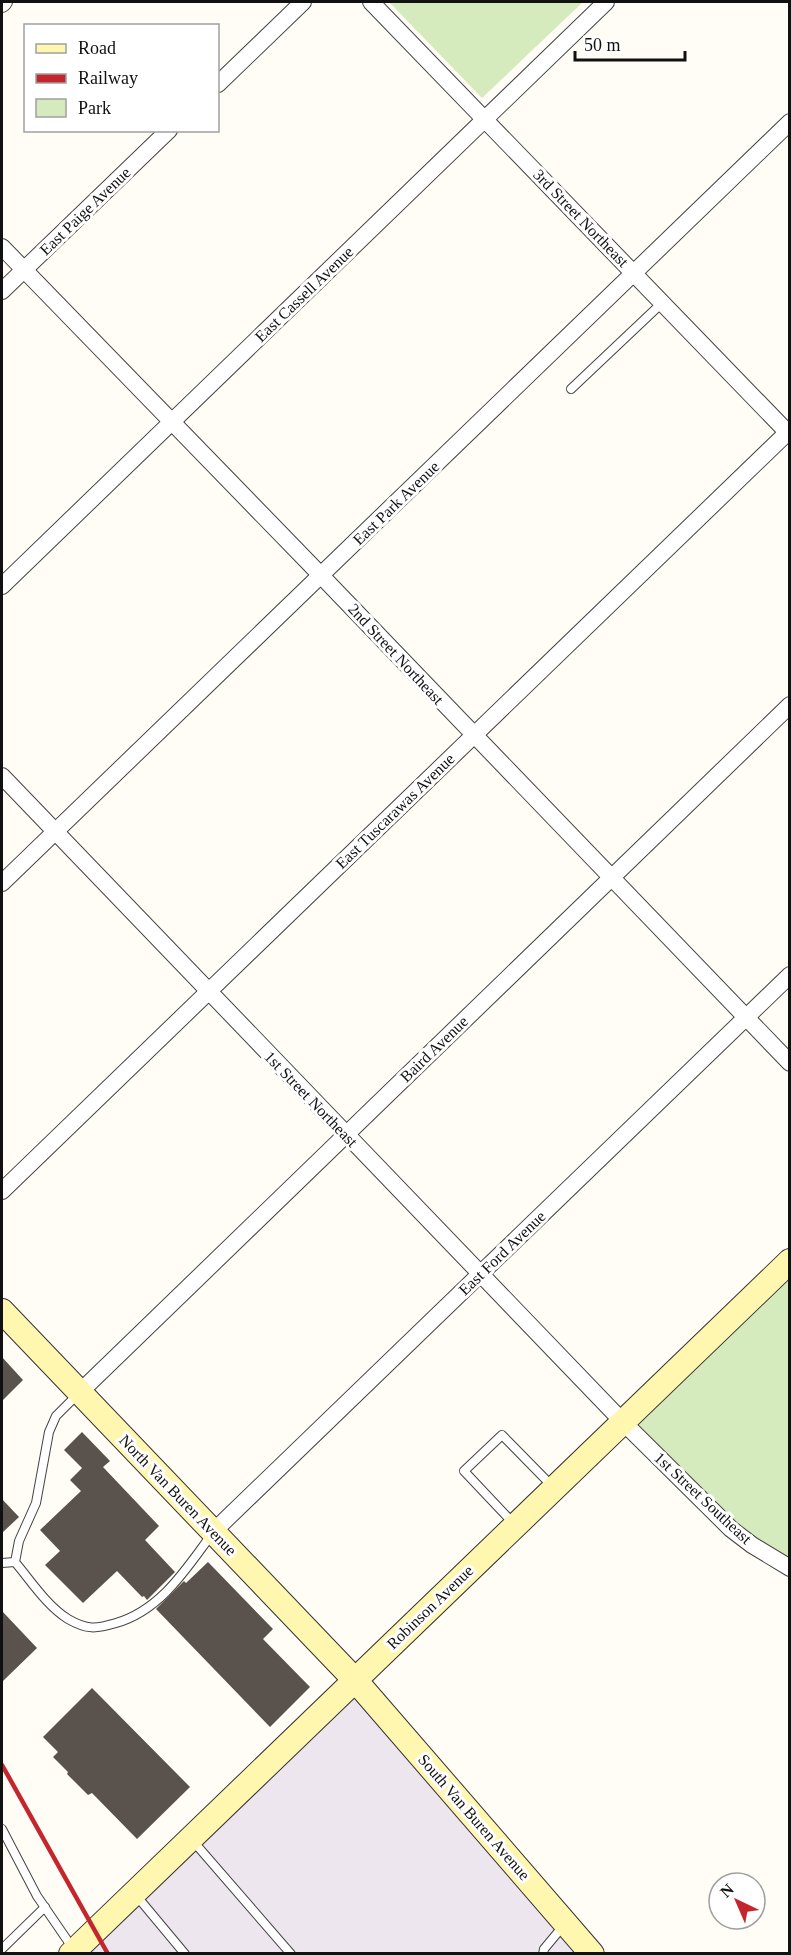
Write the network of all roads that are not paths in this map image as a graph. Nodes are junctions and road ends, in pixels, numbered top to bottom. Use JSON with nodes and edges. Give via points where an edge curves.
{"nodes":[{"id":1,"x":303,"y":2,"type":"edge"},
{"id":2,"x":371,"y":2,"type":"edge"},
{"id":3,"x":606,"y":2,"type":"edge"},
{"id":4,"x":219,"y":83,"type":"edge"},
{"id":5,"x":484,"y":119,"type":"junction"},
{"id":6,"x":789,"y":122,"type":"edge"},
{"id":7,"x":167,"y":132,"type":"edge"},
{"id":8,"x":2,"y":247,"type":"edge"},
{"id":9,"x":23,"y":270,"type":"junction"},
{"id":10,"x":634,"y":272,"type":"junction"},
{"id":11,"x":2,"y":291,"type":"edge"},
{"id":12,"x":663,"y":302,"type":"junction"},
{"id":13,"x":571,"y":389,"type":"dead end"},
{"id":14,"x":172,"y":422,"type":"junction"},
{"id":15,"x":789,"y":432,"type":"edge"},
{"id":16,"x":321,"y":575,"type":"junction"},
{"id":17,"x":2,"y":586,"type":"edge"},
{"id":18,"x":789,"y":705,"type":"edge"},
{"id":19,"x":473,"y":736,"type":"junction"},
{"id":20,"x":2,"y":776,"type":"edge"},
{"id":21,"x":56,"y":831,"type":"junction"},
{"id":22,"x":611,"y":878,"type":"junction"},
{"id":23,"x":2,"y":883,"type":"edge"},
{"id":24,"x":789,"y":975,"type":"edge"},
{"id":25,"x":208,"y":992,"type":"junction"},
{"id":26,"x":746,"y":1017,"type":"junction"},
{"id":27,"x":789,"y":1063,"type":"edge"},
{"id":28,"x":346,"y":1134,"type":"junction"},
{"id":29,"x":2,"y":1191,"type":"edge"},
{"id":30,"x":789,"y":1261,"type":"edge"},
{"id":31,"x":480,"y":1274,"type":"junction"},
{"id":32,"x":2,"y":1312,"type":"edge"},
{"id":33,"x":79,"y":1393,"type":"junction"},
{"id":34,"x":622,"y":1421,"type":"junction"},
{"id":35,"x":554,"y":1488,"type":"junction"},
{"id":36,"x":515,"y":1525,"type":"junction"},
{"id":37,"x":214,"y":1531,"type":"junction"},
{"id":38,"x":15,"y":1562,"type":"junction"},
{"id":39,"x":2,"y":1563,"type":"edge"},
{"id":40,"x":789,"y":1568,"type":"edge"},
{"id":41,"x":355,"y":1680,"type":"junction"},
{"id":42,"x":2,"y":1829,"type":"edge"},
{"id":43,"x":191,"y":1838,"type":"junction"},
{"id":44,"x":134,"y":1893,"type":"junction"},
{"id":45,"x":45,"y":1907,"type":"junction"},
{"id":46,"x":566,"y":1923,"type":"junction"},
{"id":47,"x":2,"y":1949,"type":"edge"},
{"id":48,"x":72,"y":1952,"type":"edge"},
{"id":49,"x":185,"y":1953,"type":"edge"},
{"id":50,"x":291,"y":1953,"type":"edge"},
{"id":51,"x":543,"y":1953,"type":"edge"},
{"id":52,"x":592,"y":1953,"type":"edge"}],
"edges":[{"from":1,"to":4,"type":"street"},
{"from":2,"to":5,"type":"street","name":"3rd Street Northeast"},
{"from":3,"to":5,"type":"street","name":"East Cassell Avenue"},
{"from":5,"to":10,"type":"street","name":"3rd Street Northeast"},
{"from":5,"to":14,"type":"street","name":"East Cassell Avenue"},
{"from":6,"to":10,"type":"street","name":"East Park Avenue"},
{"from":7,"to":9,"type":"street","name":"East Paige Avenue"},
{"from":8,"to":9,"type":"street","name":"2nd Street Northeast"},
{"from":9,"to":11,"type":"street","name":"East Paige Avenue"},
{"from":9,"to":14,"type":"street","name":"2nd Street Northeast"},
{"from":10,"to":12,"type":"street","name":"3rd Street Northeast"},
{"from":10,"to":16,"type":"street","name":"East Park Avenue"},
{"from":12,"to":13,"type":"lane"},
{"from":12,"to":15,"type":"street","name":"3rd Street Northeast"},
{"from":14,"to":16,"type":"street","name":"2nd Street Northeast"},
{"from":14,"to":17,"type":"street","name":"East Cassell Avenue"},
{"from":15,"to":19,"type":"street","name":"East Tuscarawas Avenue"},
{"from":16,"to":19,"type":"street","name":"2nd Street Northeast"},
{"from":16,"to":21,"type":"street","name":"East Park Avenue"},
{"from":18,"to":22,"type":"street","name":"Baird Avenue"},
{"from":19,"to":22,"type":"street","name":"2nd Street Northeast"},
{"from":19,"to":25,"type":"street","name":"East Tuscarawas Avenue"},
{"from":20,"to":21,"type":"street","name":"1st Street Northeast"},
{"from":21,"to":23,"type":"street","name":"East Park Avenue"},
{"from":21,"to":25,"type":"street","name":"1st Street Northeast"},
{"from":22,"to":26,"type":"street","name":"2nd Street Northeast"},
{"from":22,"to":28,"type":"street","name":"Baird Avenue"},
{"from":24,"to":26,"type":"street","name":"East Ford Avenue"},
{"from":25,"to":28,"type":"street","name":"1st Street Northeast"},
{"from":25,"to":29,"type":"street","name":"East Tuscarawas Avenue"},
{"from":26,"to":27,"type":"street","name":"2nd Street Northeast"},
{"from":26,"to":31,"type":"street","name":"East Ford Avenue"},
{"from":28,"to":31,"type":"street","name":"1st Street Northeast"},
{"from":28,"to":33,"type":"street","name":"Baird Avenue"},
{"from":30,"to":34,"type":"main road","name":"Robinson Avenue"},
{"from":31,"to":34,"type":"street","name":"1st Street Northeast"},
{"from":31,"to":37,"type":"street","name":"East Ford Avenue"},
{"from":32,"to":33,"type":"main road","name":"North Van Buren Avenue"},
{"from":33,"to":37,"type":"main road","name":"North Van Buren Avenue"},
{"from":33,"to":38,"type":"lane","via":[[56,1416],[49,1432],[36,1503],[19,1541]]},
{"from":34,"to":35,"type":"main road","name":"Robinson Avenue"},
{"from":34,"to":40,"type":"street","name":"1st Street Southeast","via":[[731,1529]]},
{"from":35,"to":36,"type":"main road","name":"Robinson Avenue"},
{"from":35,"to":36,"type":"lane","via":[[502,1435],[464,1471]]},
{"from":36,"to":41,"type":"main road","name":"Robinson Avenue"},
{"from":37,"to":38,"type":"lane","via":[[161,1598],[129,1620],[97,1629],[67,1618],[54,1608]]},
{"from":37,"to":41,"type":"main road","name":"North Van Buren Avenue"},
{"from":38,"to":39,"type":"lane"},
{"from":41,"to":43,"type":"main road","name":"Robinson Avenue"},
{"from":41,"to":46,"type":"main road","name":"South Van Buren Avenue"},
{"from":42,"to":45,"type":"lane"},
{"from":43,"to":44,"type":"main road","name":"Robinson Avenue"},
{"from":43,"to":50,"type":"lane"},
{"from":44,"to":48,"type":"main road","name":"Robinson Avenue"},
{"from":44,"to":49,"type":"lane"},
{"from":45,"to":47,"type":"lane"},
{"from":45,"to":48,"type":"lane"},
{"from":46,"to":51,"type":"lane"},
{"from":46,"to":52,"type":"main road","name":"South Van Buren Avenue"}]}
